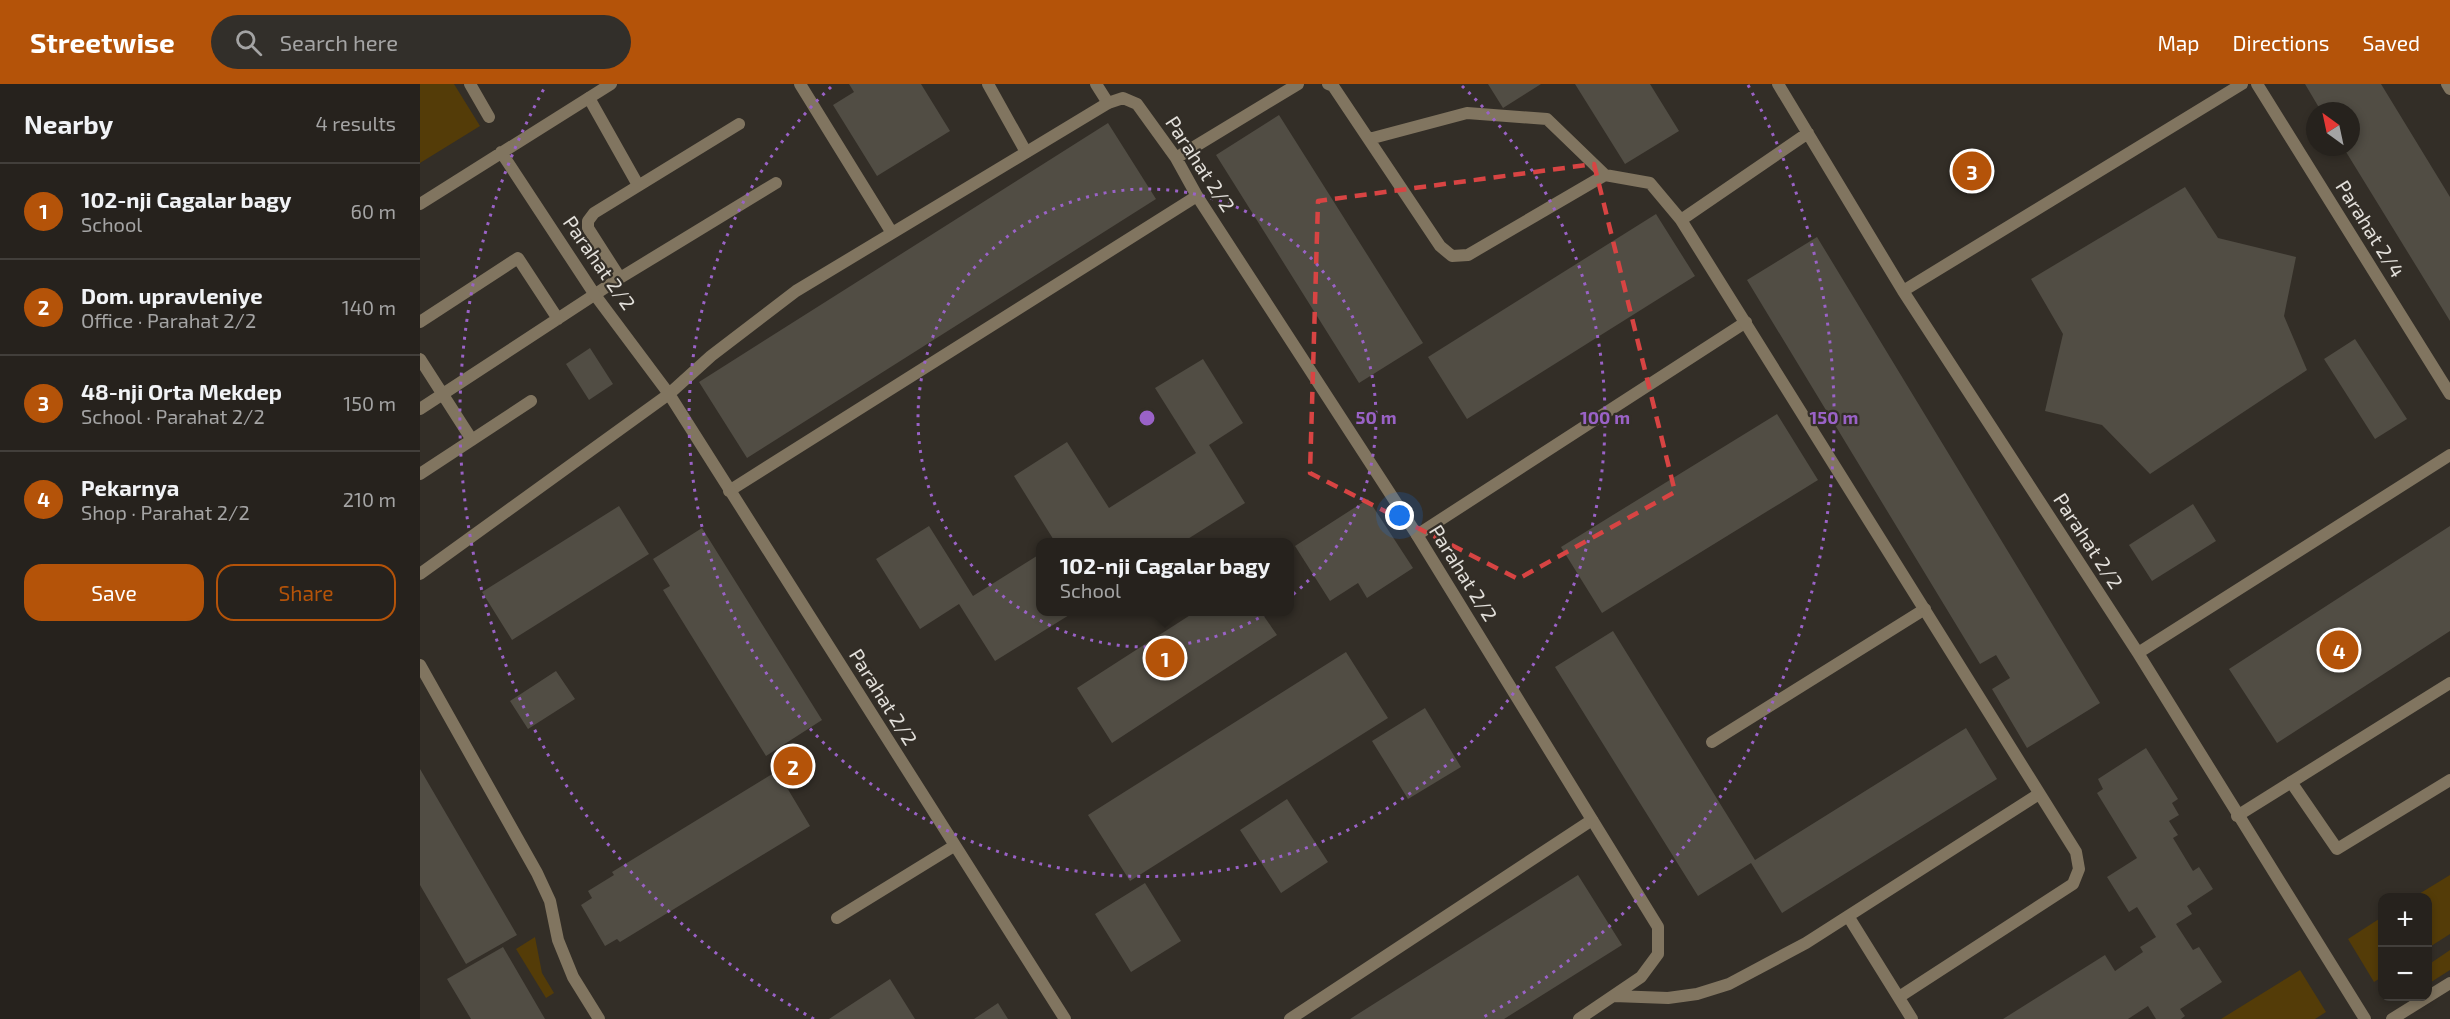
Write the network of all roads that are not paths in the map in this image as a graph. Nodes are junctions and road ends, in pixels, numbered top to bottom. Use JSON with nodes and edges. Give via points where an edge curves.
{"nodes":[{"id":1,"x":470,"y":84,"type":"edge"},
{"id":2,"x":611,"y":84,"type":"edge"},
{"id":3,"x":800,"y":84,"type":"edge"},
{"id":4,"x":988,"y":84,"type":"edge"},
{"id":5,"x":1096,"y":84,"type":"edge"},
{"id":6,"x":1298,"y":84,"type":"edge"},
{"id":7,"x":1328,"y":84,"type":"edge"},
{"id":8,"x":1779,"y":84,"type":"edge"},
{"id":9,"x":2241,"y":84,"type":"edge"},
{"id":10,"x":2257,"y":84,"type":"edge"},
{"id":11,"x":2447,"y":84,"type":"edge"},
{"id":12,"x":2450,"y":89,"type":"edge"},
{"id":13,"x":589,"y":98,"type":"junction"},
{"id":14,"x":1108,"y":103,"type":"junction"},
{"id":15,"x":489,"y":117,"type":"dead end"},
{"id":16,"x":739,"y":124,"type":"dead end"},
{"id":17,"x":1808,"y":133,"type":"junction"},
{"id":18,"x":1369,"y":139,"type":"junction"},
{"id":19,"x":501,"y":152,"type":"junction"},
{"id":20,"x":1026,"y":152,"type":"junction"},
{"id":21,"x":1176,"y":158,"type":"junction"},
{"id":22,"x":1605,"y":175,"type":"junction"},
{"id":23,"x":776,"y":183,"type":"dead end"},
{"id":24,"x":638,"y":185,"type":"junction"},
{"id":25,"x":1197,"y":196,"type":"junction"},
{"id":26,"x":420,"y":204,"type":"edge"},
{"id":27,"x":1681,"y":220,"type":"junction"},
{"id":28,"x":892,"y":233,"type":"junction"},
{"id":29,"x":620,"y":278,"type":"junction"},
{"id":30,"x":1903,"y":291,"type":"junction"},
{"id":31,"x":595,"y":295,"type":"junction"},
{"id":32,"x":558,"y":319,"type":"junction"},
{"id":33,"x":420,"y":322,"type":"edge"},
{"id":34,"x":1746,"y":322,"type":"junction"},
{"id":35,"x":420,"y":359,"type":"edge"},
{"id":36,"x":442,"y":394,"type":"junction"},
{"id":37,"x":669,"y":394,"type":"junction"},
{"id":38,"x":2450,"y":394,"type":"edge"},
{"id":39,"x":531,"y":401,"type":"dead end"},
{"id":40,"x":420,"y":409,"type":"edge"},
{"id":41,"x":472,"y":440,"type":"junction"},
{"id":42,"x":2450,"y":455,"type":"edge"},
{"id":43,"x":420,"y":474,"type":"edge"},
{"id":44,"x":729,"y":491,"type":"junction"},
{"id":45,"x":1417,"y":535,"type":"junction"},
{"id":46,"x":420,"y":574,"type":"edge"},
{"id":47,"x":1925,"y":609,"type":"junction"},
{"id":48,"x":2138,"y":653,"type":"junction"},
{"id":49,"x":420,"y":665,"type":"edge"},
{"id":50,"x":2450,"y":683,"type":"edge"},
{"id":51,"x":1712,"y":742,"type":"dead end"},
{"id":52,"x":2450,"y":780,"type":"edge"},
{"id":53,"x":2291,"y":782,"type":"junction"},
{"id":54,"x":2039,"y":794,"type":"junction"},
{"id":55,"x":2237,"y":816,"type":"junction"},
{"id":56,"x":1592,"y":820,"type":"junction"},
{"id":57,"x":954,"y":846,"type":"junction"},
{"id":58,"x":1848,"y":916,"type":"junction"},
{"id":59,"x":837,"y":918,"type":"dead end"},
{"id":60,"x":2450,"y":983,"type":"edge"},
{"id":61,"x":1614,"y":996,"type":"junction"},
{"id":62,"x":1899,"y":997,"type":"junction"},
{"id":63,"x":599,"y":1019,"type":"edge"},
{"id":64,"x":1065,"y":1019,"type":"edge"},
{"id":65,"x":1290,"y":1019,"type":"edge"},
{"id":66,"x":1579,"y":1019,"type":"edge"},
{"id":67,"x":1912,"y":1019,"type":"edge"},
{"id":68,"x":2365,"y":1019,"type":"edge"},
{"id":69,"x":2392,"y":1019,"type":"edge"}],
"edges":[{"from":1,"to":15,"type":"street"},
{"from":2,"to":13,"type":"street"},
{"from":3,"to":28,"type":"street"},
{"from":4,"to":20,"type":"street"},
{"from":5,"to":14,"type":"street"},
{"from":6,"to":21,"type":"street"},
{"from":7,"to":18,"type":"street"},
{"from":8,"to":17,"type":"street","name":"Parahat 2/2"},
{"from":9,"to":30,"type":"street"},
{"from":10,"to":38,"type":"street","name":"Parahat 2/4"},
{"from":11,"to":12,"type":"street"},
{"from":13,"to":19,"type":"street"},
{"from":13,"to":24,"type":"street"},
{"from":14,"to":20,"type":"street"},
{"from":14,"to":21,"type":"street","name":"Parahat 2/2","via":[[1123,98],[1137,104]]},
{"from":16,"to":24,"type":"street"},
{"from":17,"to":27,"type":"street"},
{"from":17,"to":30,"type":"street","name":"Parahat 2/2"},
{"from":18,"to":22,"type":"street","via":[[1467,113],[1547,119]]},
{"from":18,"to":22,"type":"street","via":[[1440,246],[1452,256],[1468,255]]},
{"from":19,"to":26,"type":"street"},
{"from":19,"to":31,"type":"street","name":"Parahat 2/2"},
{"from":20,"to":28,"type":"street"},
{"from":21,"to":25,"type":"street","name":"Parahat 2/2"},
{"from":22,"to":27,"type":"street","via":[[1650,183]]},
{"from":23,"to":29,"type":"street"},
{"from":24,"to":29,"type":"street","via":[[588,221],[588,228]]},
{"from":25,"to":44,"type":"street"},
{"from":25,"to":45,"type":"street","name":"Parahat 2/2"},
{"from":27,"to":34,"type":"street"},
{"from":28,"to":37,"type":"street","via":[[796,291],[711,356]]},
{"from":29,"to":31,"type":"street"},
{"from":30,"to":48,"type":"street","name":"Parahat 2/2"},
{"from":31,"to":32,"type":"street"},
{"from":31,"to":37,"type":"street","name":"Parahat 2/2"},
{"from":32,"to":33,"type":"street","via":[[518,258]]},
{"from":32,"to":36,"type":"street"},
{"from":34,"to":45,"type":"street"},
{"from":34,"to":47,"type":"street"},
{"from":35,"to":36,"type":"street"},
{"from":36,"to":40,"type":"street"},
{"from":36,"to":41,"type":"street"},
{"from":37,"to":44,"type":"street","name":"Parahat 2/2"},
{"from":37,"to":46,"type":"street"},
{"from":39,"to":41,"type":"street"},
{"from":41,"to":43,"type":"street"},
{"from":42,"to":48,"type":"street"},
{"from":44,"to":57,"type":"street","name":"Parahat 2/2"},
{"from":45,"to":56,"type":"street","name":"Parahat 2/2"},
{"from":47,"to":51,"type":"street"},
{"from":47,"to":54,"type":"street"},
{"from":48,"to":55,"type":"street","name":"Parahat 2/2"},
{"from":49,"to":63,"type":"street","via":[[537,873],[550,901],[558,940],[573,977]]},
{"from":50,"to":53,"type":"street"},
{"from":52,"to":53,"type":"street","via":[[2337,849]]},
{"from":53,"to":55,"type":"street"},
{"from":54,"to":58,"type":"street"},
{"from":54,"to":62,"type":"street","via":[[2076,852],[2079,868],[2073,884]]},
{"from":55,"to":68,"type":"street","name":"Parahat 2/2"},
{"from":56,"to":61,"type":"street","name":"Parahat 2/2","via":[[1658,927],[1658,954],[1641,977]]},
{"from":56,"to":65,"type":"street"},
{"from":57,"to":59,"type":"street"},
{"from":57,"to":64,"type":"street","name":"Parahat 2/2"},
{"from":58,"to":61,"type":"street","via":[[1729,984],[1668,998]]},
{"from":58,"to":62,"type":"street"},
{"from":60,"to":69,"type":"street"},
{"from":61,"to":66,"type":"street","name":"Parahat 2/2"},
{"from":62,"to":67,"type":"street"}]}
